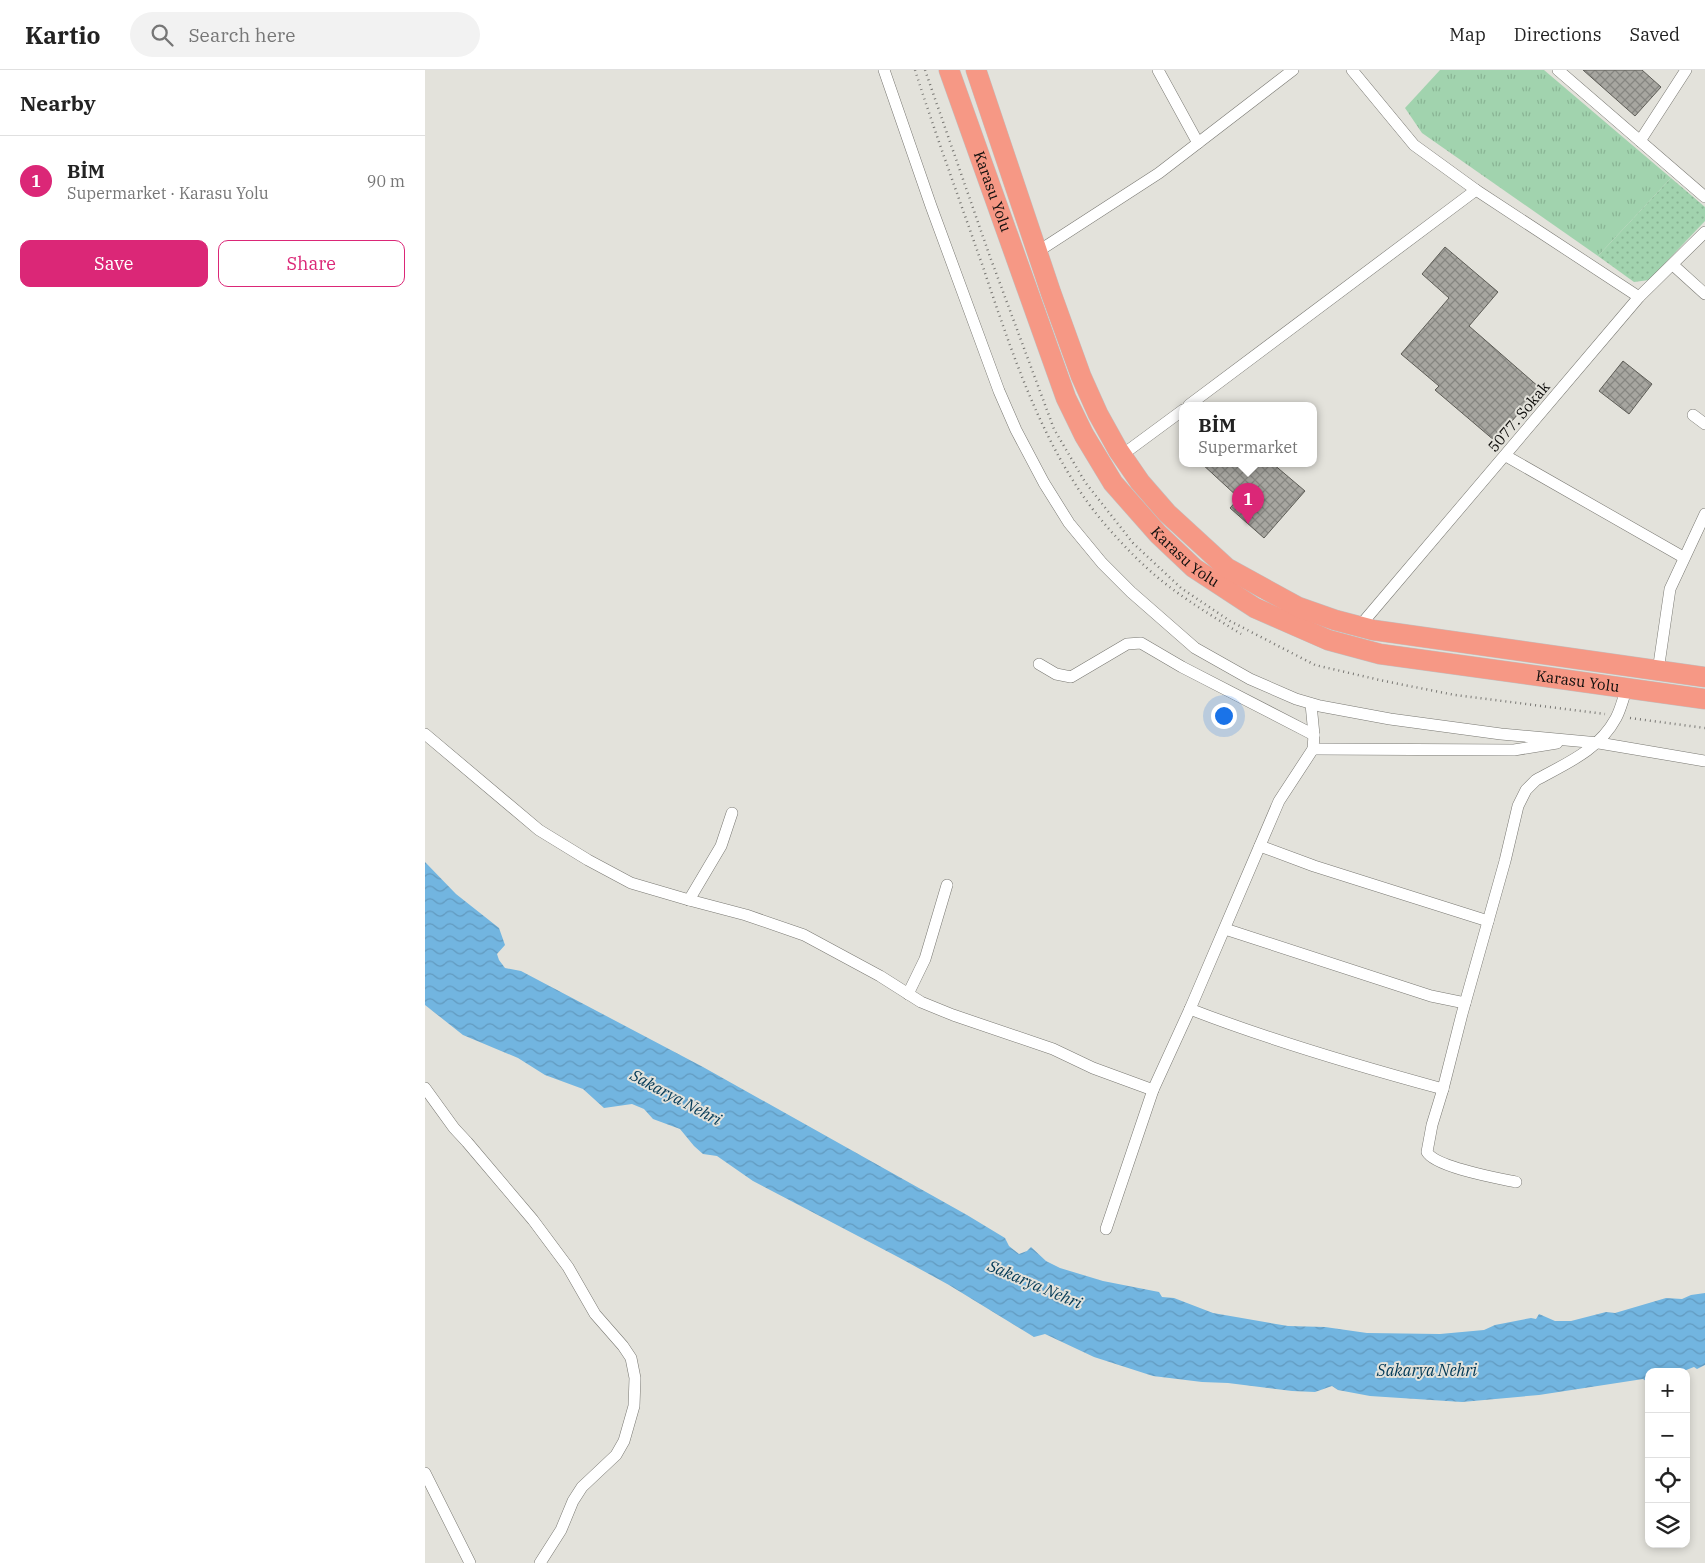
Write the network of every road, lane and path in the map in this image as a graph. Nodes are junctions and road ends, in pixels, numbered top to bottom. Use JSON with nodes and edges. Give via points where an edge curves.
{"nodes":[{"id":1,"x":884,"y":70,"type":"edge"},
{"id":2,"x":925,"y":70,"type":"edge"},
{"id":3,"x":949,"y":70,"type":"edge"},
{"id":4,"x":976,"y":70,"type":"edge"},
{"id":5,"x":1158,"y":70,"type":"edge"},
{"id":6,"x":1293,"y":70,"type":"edge"},
{"id":7,"x":1352,"y":70,"type":"edge"},
{"id":8,"x":1558,"y":70,"type":"edge"},
{"id":9,"x":1686,"y":70,"type":"edge"},
{"id":10,"x":1640,"y":141,"type":"junction"},
{"id":11,"x":1197,"y":143,"type":"junction"},
{"id":12,"x":1476,"y":190,"type":"junction"},
{"id":13,"x":1705,"y":197,"type":"edge"},
{"id":14,"x":1705,"y":232,"type":"edge"},
{"id":15,"x":1037,"y":252,"type":"junction"},
{"id":16,"x":1673,"y":265,"type":"junction"},
{"id":17,"x":1705,"y":294,"type":"edge"},
{"id":18,"x":1639,"y":297,"type":"junction"},
{"id":19,"x":1193,"y":402,"type":"edge"},
{"id":20,"x":1179,"y":413,"type":"edge"},
{"id":21,"x":1693,"y":415,"type":"dead end"},
{"id":22,"x":1705,"y":424,"type":"edge"},
{"id":23,"x":1122,"y":455,"type":"junction"},
{"id":24,"x":1506,"y":456,"type":"junction"},
{"id":25,"x":1705,"y":514,"type":"edge"},
{"id":26,"x":1683,"y":557,"type":"junction"},
{"id":27,"x":1359,"y":627,"type":"junction"},
{"id":28,"x":1039,"y":664,"type":"dead end"},
{"id":29,"x":1658,"y":671,"type":"junction"},
{"id":30,"x":1705,"y":677,"type":"edge"},
{"id":31,"x":1627,"y":688,"type":"junction"},
{"id":32,"x":1705,"y":699,"type":"edge"},
{"id":33,"x":1311,"y":704,"type":"junction"},
{"id":34,"x":1617,"y":716,"type":"junction"},
{"id":35,"x":1705,"y":728,"type":"edge"},
{"id":36,"x":425,"y":734,"type":"edge"},
{"id":37,"x":1314,"y":735,"type":"junction"},
{"id":38,"x":1574,"y":740,"type":"junction"},
{"id":39,"x":1599,"y":742,"type":"junction"},
{"id":40,"x":1313,"y":749,"type":"junction"},
{"id":41,"x":1705,"y":761,"type":"edge"},
{"id":42,"x":732,"y":813,"type":"dead end"},
{"id":43,"x":1260,"y":846,"type":"junction"},
{"id":44,"x":947,"y":885,"type":"dead end"},
{"id":45,"x":689,"y":900,"type":"junction"},
{"id":46,"x":1488,"y":922,"type":"junction"},
{"id":47,"x":1225,"y":929,"type":"junction"},
{"id":48,"x":908,"y":994,"type":"junction"},
{"id":49,"x":1465,"y":1003,"type":"junction"},
{"id":50,"x":1190,"y":1009,"type":"junction"},
{"id":51,"x":425,"y":1088,"type":"edge"},
{"id":52,"x":1443,"y":1089,"type":"junction"},
{"id":53,"x":1153,"y":1090,"type":"junction"},
{"id":54,"x":1516,"y":1182,"type":"dead end"},
{"id":55,"x":1106,"y":1229,"type":"dead end"},
{"id":56,"x":425,"y":1473,"type":"edge"},
{"id":57,"x":470,"y":1563,"type":"edge"},
{"id":58,"x":539,"y":1563,"type":"edge"}],
"edges":[{"from":1,"to":33,"type":"street","via":[[999,391],[1044,483],[1069,523],[1131,592],[1195,648],[1250,680]]},
{"from":2,"to":34,"type":"path","via":[[1054,429],[1085,482],[1133,544],[1181,588],[1230,622],[1315,665],[1455,694]]},
{"from":3,"to":31,"type":"highway","name":"Karasu Yolu","via":[[1066,398],[1084,435],[1113,483],[1158,534],[1194,568],[1255,608],[1327,640],[1380,654]]},
{"from":4,"to":15,"type":"highway","name":"Karasu Yolu"},
{"from":5,"to":11,"type":"street"},
{"from":6,"to":11,"type":"street"},
{"from":7,"to":12,"type":"street","via":[[1414,145]]},
{"from":8,"to":10,"type":"street"},
{"from":9,"to":10,"type":"street"},
{"from":10,"to":13,"type":"street"},
{"from":11,"to":15,"type":"street","via":[[1159,173]]},
{"from":12,"to":18,"type":"street"},
{"from":12,"to":19,"type":"street"},
{"from":14,"to":16,"type":"street","name":"5077. Sokak"},
{"from":15,"to":23,"type":"highway","name":"Karasu Yolu","via":[[1081,376]]},
{"from":16,"to":17,"type":"street"},
{"from":16,"to":18,"type":"street","name":"5077. Sokak"},
{"from":18,"to":24,"type":"street","name":"5077. Sokak"},
{"from":20,"to":23,"type":"street"},
{"from":21,"to":22,"type":"street"},
{"from":23,"to":27,"type":"highway","name":"Karasu Yolu","via":[[1167,513],[1227,568],[1298,607]]},
{"from":24,"to":26,"type":"street"},
{"from":24,"to":27,"type":"street","name":"5077. Sokak"},
{"from":25,"to":26,"type":"street"},
{"from":26,"to":29,"type":"street","via":[[1669,589]]},
{"from":27,"to":29,"type":"highway","name":"Karasu Yolu"},
{"from":28,"to":37,"type":"street","via":[[1056,674],[1071,677],[1127,644],[1141,643]]},
{"from":29,"to":30,"type":"highway","name":"Karasu Yolu"},
{"from":31,"to":32,"type":"highway","name":"Karasu Yolu"},
{"from":31,"to":34,"type":"street"},
{"from":33,"to":37,"type":"street"},
{"from":33,"to":38,"type":"street","via":[[1390,719]]},
{"from":34,"to":35,"type":"path"},
{"from":34,"to":39,"type":"street"},
{"from":36,"to":45,"type":"street","via":[[539,830],[631,883]]},
{"from":37,"to":40,"type":"street"},
{"from":38,"to":39,"type":"street"},
{"from":38,"to":40,"type":"street","via":[[1514,750]]},
{"from":39,"to":41,"type":"street"},
{"from":39,"to":46,"type":"street","via":[[1580,757],[1536,780],[1526,790],[1518,806]]},
{"from":40,"to":43,"type":"street","via":[[1279,801]]},
{"from":42,"to":45,"type":"street","via":[[721,846]]},
{"from":43,"to":46,"type":"street"},
{"from":43,"to":47,"type":"street"},
{"from":44,"to":48,"type":"street","via":[[925,959]]},
{"from":45,"to":48,"type":"street","via":[[804,934]]},
{"from":46,"to":49,"type":"street"},
{"from":47,"to":49,"type":"street","via":[[1431,996]]},
{"from":47,"to":50,"type":"street"},
{"from":48,"to":53,"type":"street","via":[[953,1015],[1053,1049]]},
{"from":49,"to":52,"type":"street"},
{"from":50,"to":52,"type":"street","via":[[1245,1030]]},
{"from":50,"to":53,"type":"street"},
{"from":51,"to":58,"type":"street","via":[[454,1128],[533,1220],[568,1267],[595,1314],[631,1358],[635,1378],[634,1406],[624,1441],[616,1455],[582,1487],[561,1530]]},
{"from":52,"to":54,"type":"street","via":[[1427,1154],[1449,1166]]},
{"from":53,"to":55,"type":"street"},
{"from":56,"to":57,"type":"street"}]}
